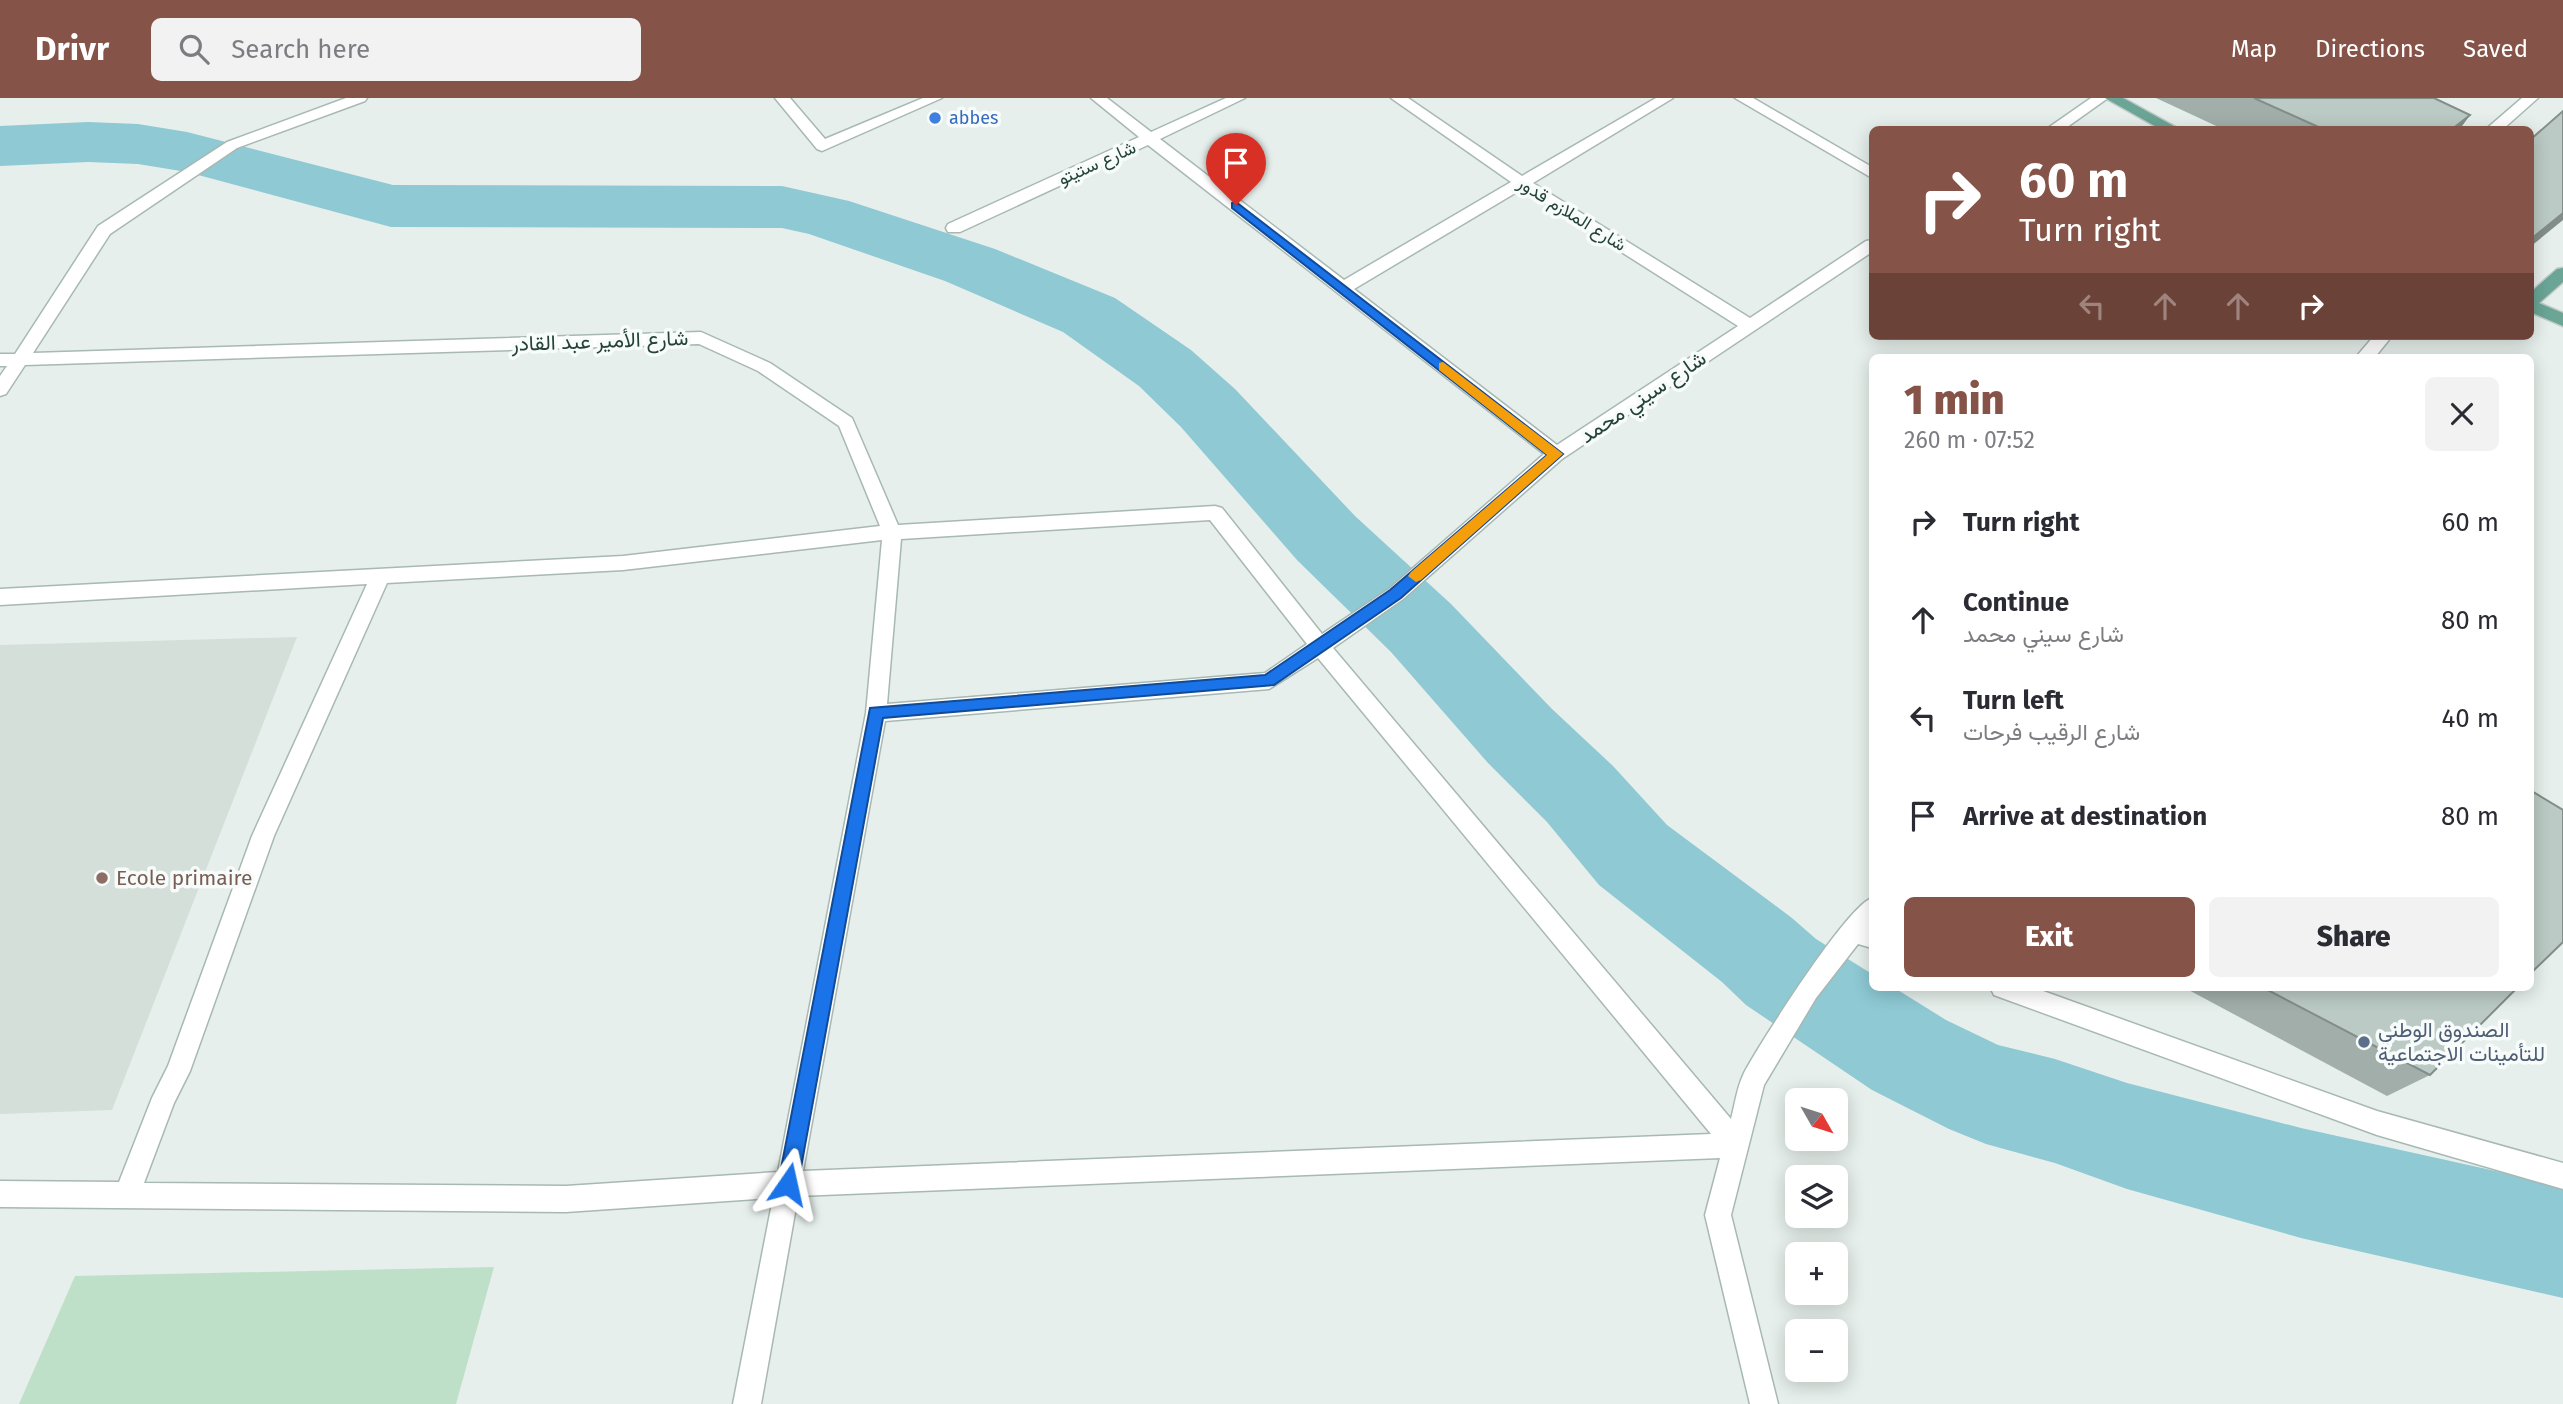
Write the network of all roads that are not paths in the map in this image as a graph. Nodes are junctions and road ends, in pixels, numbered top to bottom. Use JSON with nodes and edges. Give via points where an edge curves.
{"nodes":[{"id":1,"x":782,"y":98,"type":"edge"},
{"id":2,"x":935,"y":98,"type":"edge"},
{"id":3,"x":1098,"y":98,"type":"edge"},
{"id":4,"x":1238,"y":98,"type":"edge"},
{"id":5,"x":1398,"y":98,"type":"edge"},
{"id":6,"x":1666,"y":98,"type":"edge"},
{"id":7,"x":1742,"y":98,"type":"edge"},
{"id":8,"x":2101,"y":98,"type":"edge"},
{"id":9,"x":2112,"y":98,"type":"edge"},
{"id":10,"x":2531,"y":98,"type":"edge"},
{"id":11,"x":354,"y":99,"type":"edge"},
{"id":12,"x":2058,"y":126,"type":"edge"},
{"id":13,"x":2166,"y":126,"type":"edge"},
{"id":14,"x":2497,"y":126,"type":"edge"},
{"id":15,"x":1151,"y":139,"type":"junction"},
{"id":16,"x":1869,"y":171,"type":"edge"},
{"id":17,"x":1521,"y":182,"type":"junction"},
{"id":18,"x":954,"y":228,"type":"dead end"},
{"id":19,"x":1869,"y":248,"type":"edge"},
{"id":20,"x":2563,"y":273,"type":"edge"},
{"id":21,"x":1343,"y":288,"type":"junction"},
{"id":22,"x":2534,"y":299,"type":"edge"},
{"id":23,"x":2534,"y":305,"type":"edge"},
{"id":24,"x":2563,"y":320,"type":"edge"},
{"id":25,"x":1749,"y":325,"type":"junction"},
{"id":26,"x":2380,"y":340,"type":"edge"},
{"id":27,"x":2368,"y":354,"type":"edge"},
{"id":28,"x":10,"y":359,"type":"edge"},
{"id":29,"x":0,"y":390,"type":"edge"},
{"id":30,"x":1556,"y":454,"type":"junction"},
{"id":31,"x":892,"y":531,"type":"junction"},
{"id":32,"x":380,"y":579,"type":"junction"},
{"id":33,"x":0,"y":597,"type":"edge"},
{"id":34,"x":1320,"y":646,"type":"junction"},
{"id":35,"x":876,"y":713,"type":"junction"},
{"id":36,"x":1869,"y":916,"type":"edge"},
{"id":37,"x":1862,"y":935,"type":"edge"},
{"id":38,"x":2013,"y":991,"type":"edge"},
{"id":39,"x":1736,"y":1145,"type":"junction"},
{"id":40,"x":2563,"y":1176,"type":"edge"},
{"id":41,"x":788,"y":1184,"type":"junction"},
{"id":42,"x":0,"y":1194,"type":"edge"},
{"id":43,"x":127,"y":1195,"type":"junction"},
{"id":44,"x":747,"y":1404,"type":"edge"},
{"id":45,"x":1764,"y":1404,"type":"edge"}],
"edges":[{"from":1,"to":2,"type":"street","via":[[822,146]]},
{"from":3,"to":15,"type":"street"},
{"from":4,"to":15,"type":"street","name":"شارع ستيتو"},
{"from":5,"to":17,"type":"street","name":"شارع الملازم قدور"},
{"from":6,"to":17,"type":"street"},
{"from":7,"to":16,"type":"street"},
{"from":8,"to":12,"type":"street"},
{"from":9,"to":13,"type":"main road"},
{"from":10,"to":14,"type":"street"},
{"from":11,"to":28,"type":"street","via":[[232,145],[104,230]]},
{"from":15,"to":18,"type":"street","name":"شارع ستيتو"},
{"from":15,"to":21,"type":"street"},
{"from":17,"to":21,"type":"street"},
{"from":17,"to":25,"type":"street","name":"شارع الملازم قدور"},
{"from":19,"to":25,"type":"street","name":"شارع سيني محمد"},
{"from":20,"to":22,"type":"main road"},
{"from":21,"to":30,"type":"street"},
{"from":23,"to":24,"type":"main road"},
{"from":25,"to":30,"type":"street","name":"شارع سيني محمد"},
{"from":26,"to":27,"type":"street"},
{"from":28,"to":29,"type":"street"},
{"from":28,"to":31,"type":"street","name":"شارع الأمير عبد القادر","via":[[701,338],[764,367],[846,422]]},
{"from":30,"to":34,"type":"street","name":"شارع سيني محمد","via":[[1395,594]]},
{"from":31,"to":32,"type":"street","via":[[623,563]]},
{"from":31,"to":34,"type":"street","via":[[1215,513]]},
{"from":31,"to":35,"type":"street","name":"شارع الأمير عبد القادر"},
{"from":32,"to":33,"type":"street"},
{"from":32,"to":43,"type":"street","via":[[263,836],[178,1071]]},
{"from":34,"to":35,"type":"street","name":"شارع سيني محمد","via":[[1269,681]]},
{"from":34,"to":39,"type":"street"},
{"from":35,"to":41,"type":"street","name":"شارع الأمير عبد القادر"},
{"from":36,"to":37,"type":"street"},
{"from":37,"to":39,"type":"street","via":[[1808,990],[1753,1081]]},
{"from":38,"to":40,"type":"street","via":[[2377,1123]]},
{"from":39,"to":41,"type":"street"},
{"from":39,"to":45,"type":"street","via":[[1718,1215]]},
{"from":41,"to":43,"type":"street","via":[[566,1199]]},
{"from":41,"to":44,"type":"street","name":"شارع الأمير عبد القادر"},
{"from":42,"to":43,"type":"street"}]}
